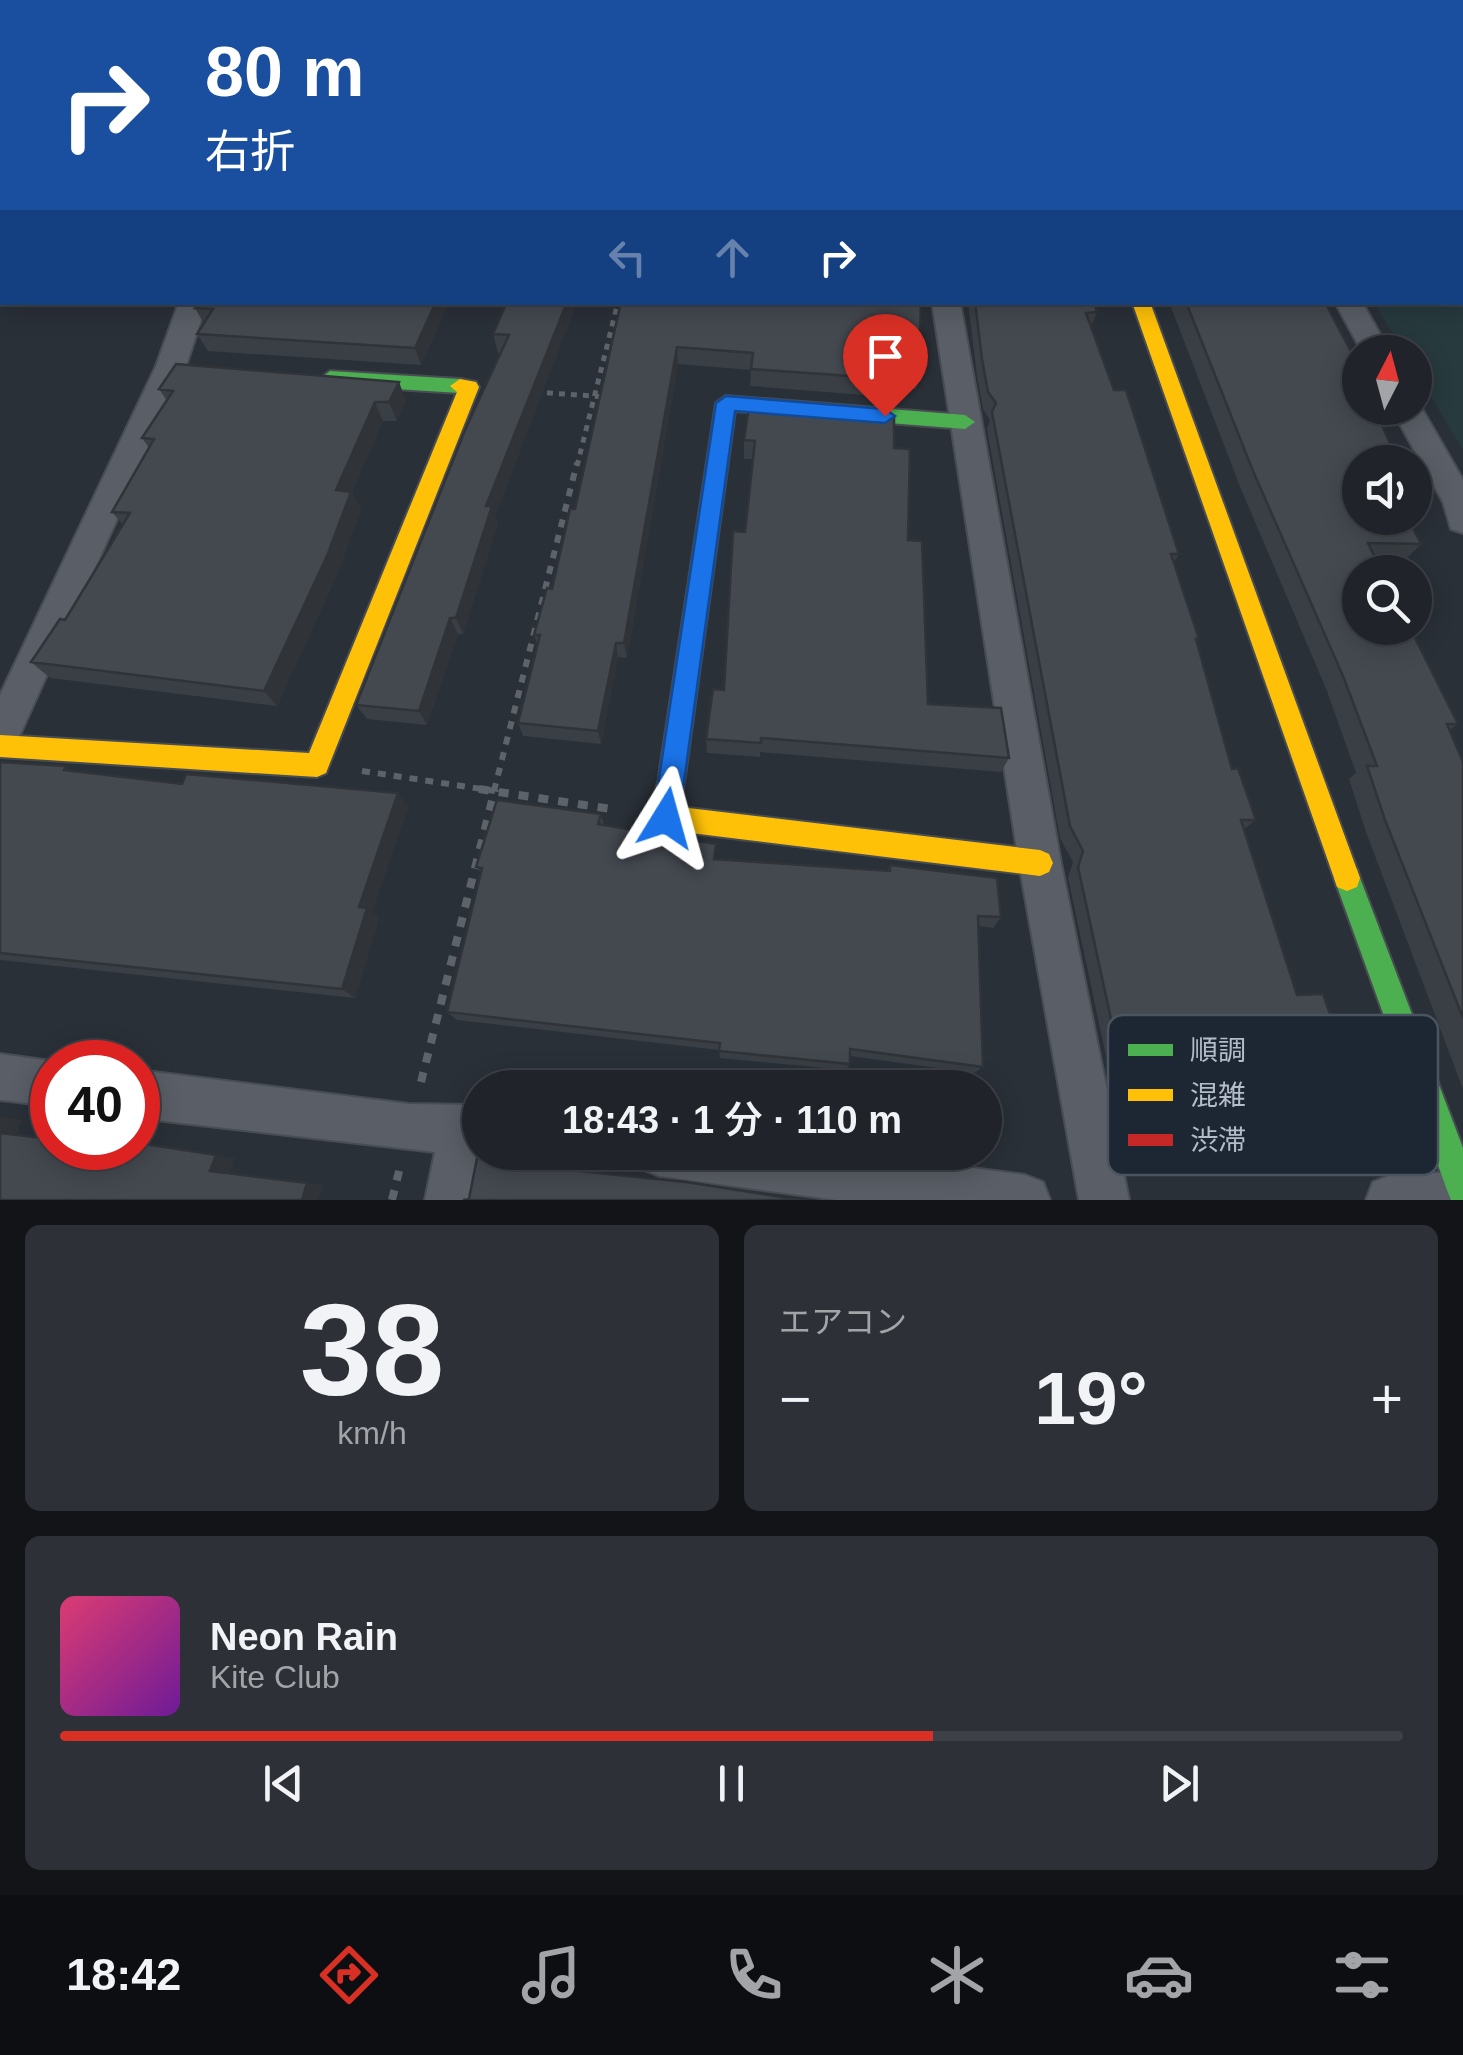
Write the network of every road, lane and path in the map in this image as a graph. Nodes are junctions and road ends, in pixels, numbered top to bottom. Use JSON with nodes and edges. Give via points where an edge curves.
{"nodes":[{"id":1,"x":191,"y":305,"type":"edge"},
{"id":2,"x":617,"y":305,"type":"edge"},
{"id":3,"x":946,"y":305,"type":"edge"},
{"id":4,"x":1142,"y":305,"type":"edge"},
{"id":5,"x":1350,"y":305,"type":"edge"},
{"id":6,"x":1366,"y":335,"type":"edge"},
{"id":7,"x":310,"y":376,"type":"edge"},
{"id":8,"x":468,"y":388,"type":"junction"},
{"id":9,"x":591,"y":396,"type":"junction"},
{"id":10,"x":610,"y":397,"type":"edge"},
{"id":11,"x":965,"y":422,"type":"junction"},
{"id":12,"x":1416,"y":425,"type":"edge"},
{"id":13,"x":1463,"y":520,"type":"edge"},
{"id":14,"x":0,"y":736,"type":"edge"},
{"id":15,"x":0,"y":746,"type":"edge"},
{"id":16,"x":316,"y":765,"type":"junction"},
{"id":17,"x":493,"y":788,"type":"junction"},
{"id":18,"x":666,"y":818,"type":"junction"},
{"id":19,"x":1040,"y":864,"type":"junction"},
{"id":20,"x":1397,"y":1015,"type":"edge"},
{"id":21,"x":0,"y":1077,"type":"edge"},
{"id":22,"x":30,"y":1080,"type":"edge"},
{"id":23,"x":160,"y":1097,"type":"edge"},
{"id":24,"x":1438,"y":1126,"type":"edge"},
{"id":25,"x":410,"y":1128,"type":"junction"},
{"id":26,"x":462,"y":1128,"type":"edge"},
{"id":27,"x":462,"y":1161,"type":"edge"},
{"id":28,"x":796,"y":1170,"type":"edge"},
{"id":29,"x":1463,"y":1194,"type":"edge"},
{"id":30,"x":450,"y":1200,"type":"edge"},
{"id":31,"x":1025,"y":1200,"type":"edge"},
{"id":32,"x":1104,"y":1200,"type":"edge"},
{"id":33,"x":1391,"y":1200,"type":"edge"}],
"edges":[{"from":1,"to":14,"type":"street","via":[[181,367]]},
{"from":2,"to":9,"type":"path"},
{"from":3,"to":11,"type":"street"},
{"from":4,"to":20,"type":"street"},
{"from":5,"to":6,"type":"street"},
{"from":7,"to":8,"type":"street"},
{"from":8,"to":9,"type":"path"},
{"from":8,"to":16,"type":"street"},
{"from":9,"to":10,"type":"path"},
{"from":9,"to":17,"type":"path"},
{"from":11,"to":18,"type":"street","via":[[726,403]]},
{"from":11,"to":19,"type":"street"},
{"from":12,"to":13,"type":"street"},
{"from":15,"to":16,"type":"street"},
{"from":16,"to":17,"type":"path"},
{"from":17,"to":18,"type":"path"},
{"from":17,"to":25,"type":"path"},
{"from":18,"to":19,"type":"street"},
{"from":19,"to":32,"type":"street"},
{"from":21,"to":22,"type":"street"},
{"from":23,"to":25,"type":"street"},
{"from":24,"to":29,"type":"street"},
{"from":25,"to":26,"type":"street"},
{"from":27,"to":30,"type":"street"},
{"from":28,"to":31,"type":"street"},
{"from":29,"to":33,"type":"street"}]}
